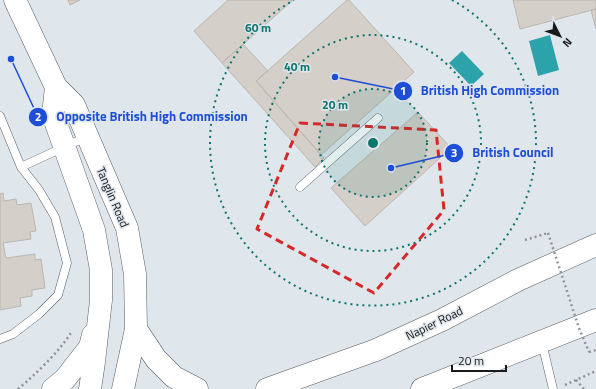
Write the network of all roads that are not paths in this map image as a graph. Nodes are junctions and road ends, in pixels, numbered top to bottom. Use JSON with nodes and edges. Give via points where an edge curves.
{"nodes":[{"id":1,"x":15,"y":0,"type":"edge"},
{"id":2,"x":56,"y":87,"type":"junction"},
{"id":3,"x":0,"y":116,"type":"edge"},
{"id":4,"x":378,"y":118,"type":"dead end"},
{"id":5,"x":88,"y":136,"type":"junction"},
{"id":6,"x":64,"y":148,"type":"junction"},
{"id":7,"x":21,"y":167,"type":"junction"},
{"id":8,"x":300,"y":187,"type":"dead end"},
{"id":9,"x":596,"y":245,"type":"edge"},
{"id":10,"x":101,"y":300,"type":"junction"},
{"id":11,"x":596,"y":320,"type":"edge"},
{"id":12,"x":136,"y":329,"type":"junction"},
{"id":13,"x":0,"y":339,"type":"edge"},
{"id":14,"x":542,"y":342,"type":"junction"},
{"id":15,"x":53,"y":389,"type":"edge"},
{"id":16,"x":90,"y":389,"type":"edge"},
{"id":17,"x":123,"y":389,"type":"edge"},
{"id":18,"x":196,"y":389,"type":"edge"},
{"id":19,"x":267,"y":389,"type":"edge"},
{"id":20,"x":422,"y":389,"type":"edge"},
{"id":21,"x":553,"y":389,"type":"edge"}],
"edges":[{"from":1,"to":2,"type":"main road","name":"Tanglin Road"},
{"from":2,"to":5,"type":"main road","name":"Tanglin Road","via":[[74,105]]},
{"from":2,"to":6,"type":"main road","via":[[53,115]]},
{"from":3,"to":7,"type":"lane"},
{"from":4,"to":8,"type":"lane"},
{"from":5,"to":6,"type":"lane"},
{"from":5,"to":12,"type":"main road","name":"Tanglin Road","via":[[127,228],[135,274]]},
{"from":6,"to":7,"type":"lane"},
{"from":6,"to":10,"type":"main road","via":[[94,230]]},
{"from":7,"to":13,"type":"lane","via":[[55,217],[67,263],[58,295],[13,334]]},
{"from":9,"to":19,"type":"main road","name":"Napier Road","via":[[518,280],[442,320],[376,350]]},
{"from":10,"to":15,"type":"main road","via":[[90,347],[65,379]]},
{"from":10,"to":16,"type":"main road"},
{"from":11,"to":14,"type":"main road"},
{"from":12,"to":17,"type":"main road","name":"Tanglin Road"},
{"from":12,"to":18,"type":"main road","via":[[156,359],[174,377]]},
{"from":14,"to":20,"type":"main road"},
{"from":14,"to":21,"type":"lane"}]}
